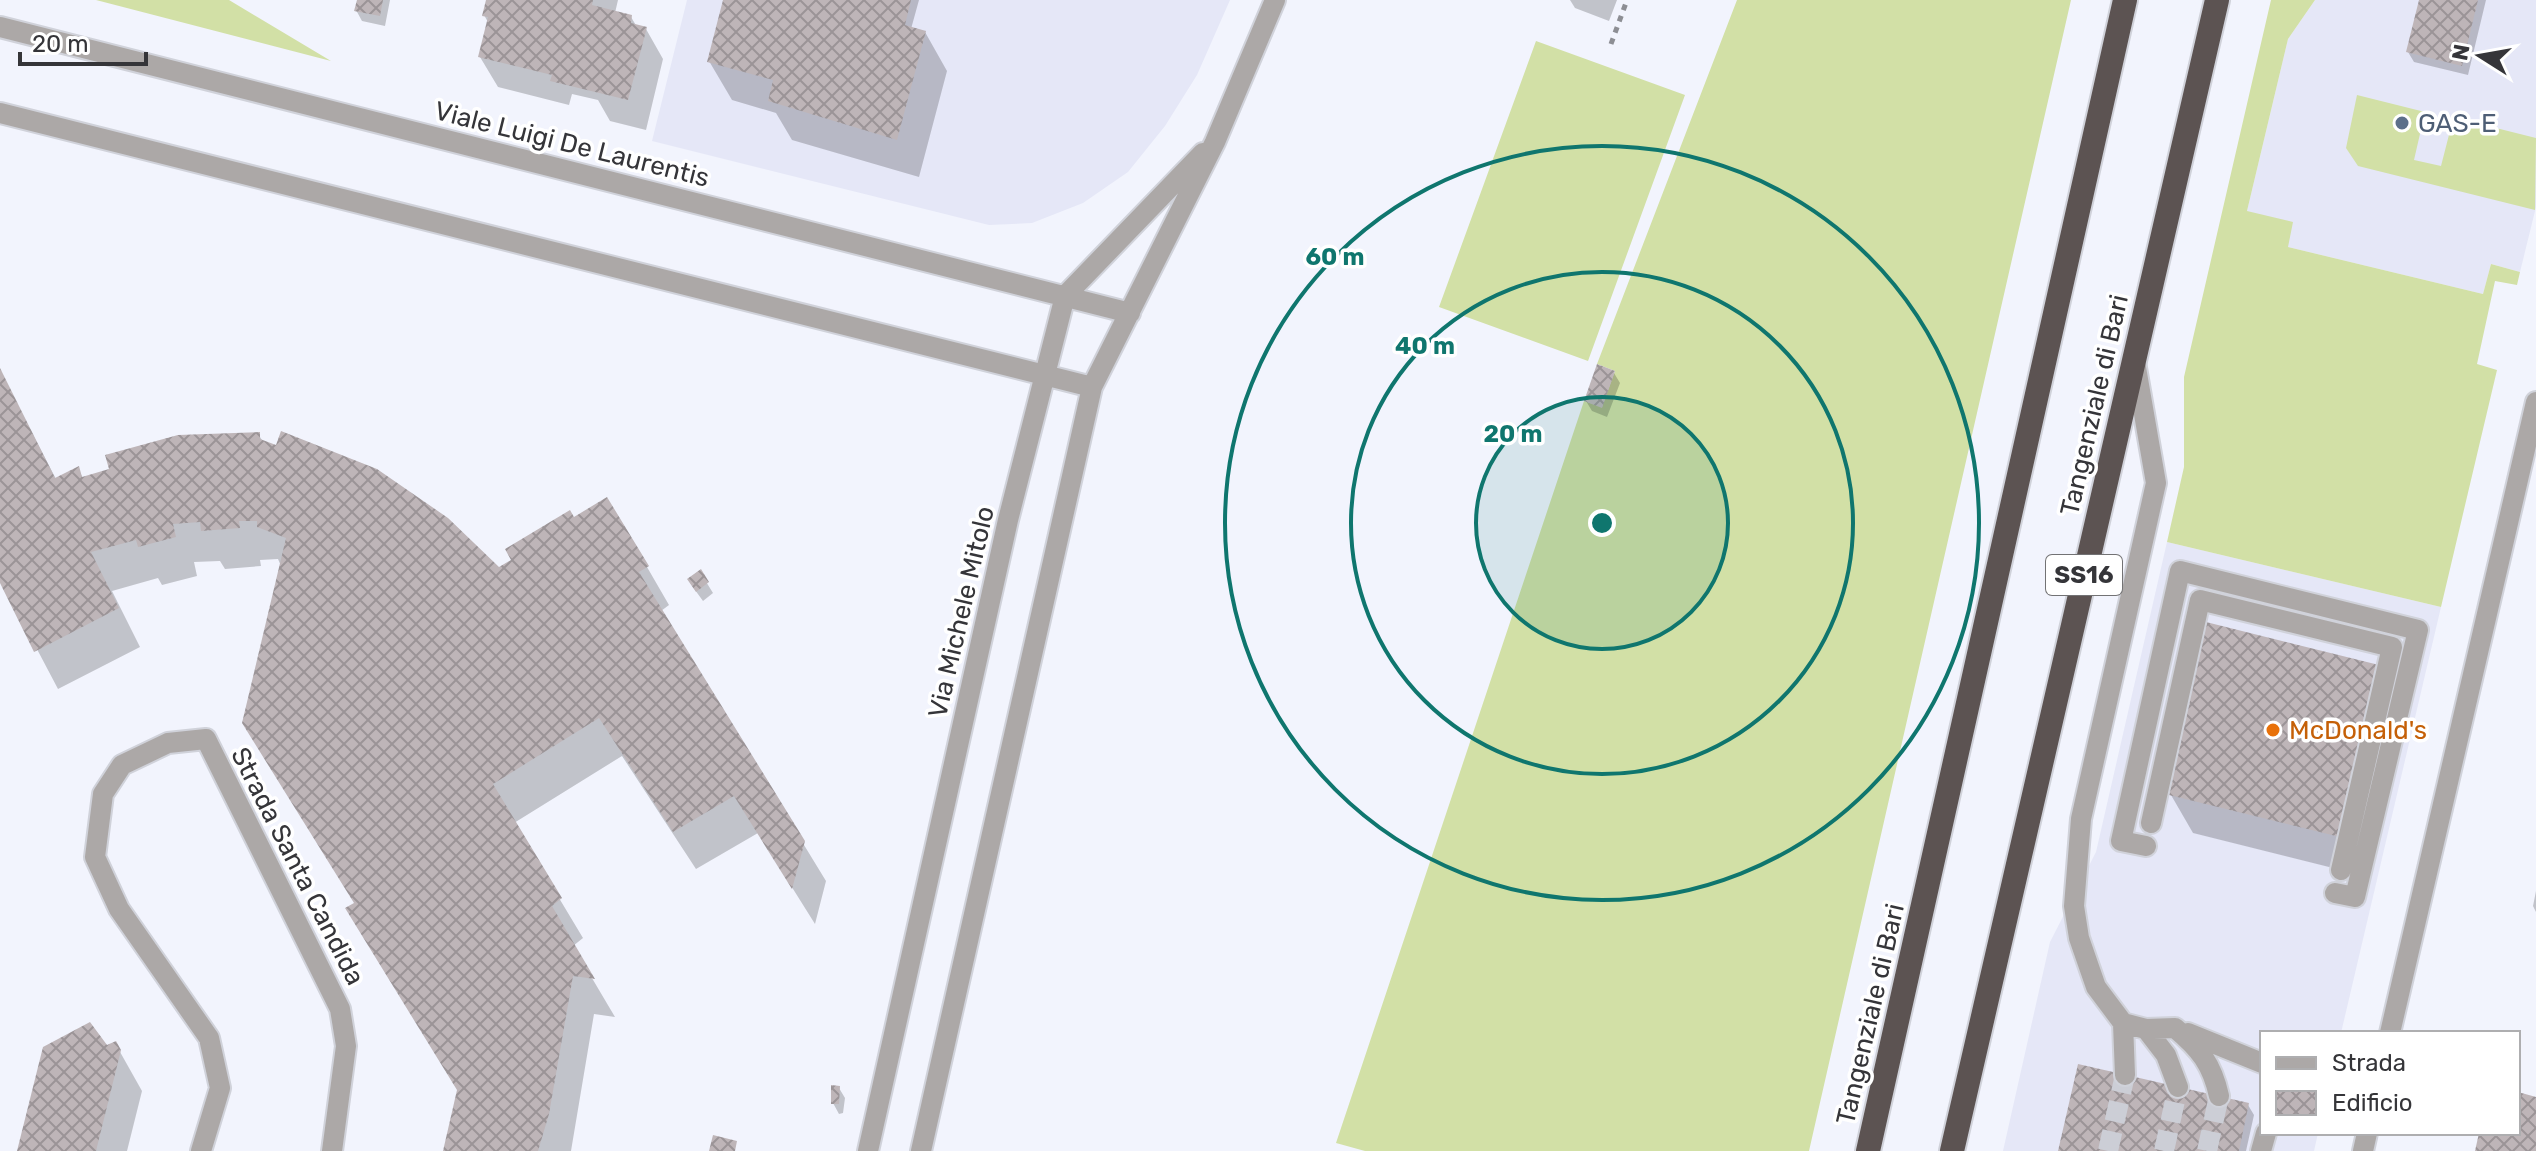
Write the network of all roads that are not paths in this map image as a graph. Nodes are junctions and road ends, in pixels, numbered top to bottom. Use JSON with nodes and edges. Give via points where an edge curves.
{"nodes":[{"id":1,"x":1275,"y":0,"type":"edge"},
{"id":2,"x":2125,"y":0,"type":"edge"},
{"id":3,"x":2217,"y":0,"type":"edge"},
{"id":4,"x":0,"y":27,"type":"edge"},
{"id":5,"x":0,"y":113,"type":"edge"},
{"id":6,"x":1215,"y":142,"type":"junction"},
{"id":7,"x":1065,"y":296,"type":"junction"},
{"id":8,"x":1130,"y":313,"type":"junction"},
{"id":9,"x":2134,"y":354,"type":"junction"},
{"id":10,"x":1043,"y":375,"type":"junction"},
{"id":11,"x":1092,"y":387,"type":"junction"},
{"id":12,"x":2536,"y":402,"type":"edge"},
{"id":13,"x":2151,"y":823,"type":"dead end"},
{"id":14,"x":2146,"y":846,"type":"dead end"},
{"id":15,"x":2341,"y":870,"type":"dead end"},
{"id":16,"x":2335,"y":893,"type":"dead end"},
{"id":17,"x":2123,"y":1023,"type":"junction"},
{"id":18,"x":2175,"y":1028,"type":"junction"},
{"id":19,"x":2146,"y":1029,"type":"junction"},
{"id":20,"x":2390,"y":1031,"type":"edge"},
{"id":21,"x":2260,"y":1062,"type":"edge"},
{"id":22,"x":2125,"y":1075,"type":"tunnel mouth"},
{"id":23,"x":2178,"y":1087,"type":"tunnel mouth"},
{"id":24,"x":2219,"y":1096,"type":"tunnel mouth"},
{"id":25,"x":201,"y":1151,"type":"edge"},
{"id":26,"x":332,"y":1151,"type":"edge"},
{"id":27,"x":868,"y":1151,"type":"edge"},
{"id":28,"x":921,"y":1151,"type":"edge"},
{"id":29,"x":1868,"y":1151,"type":"edge"},
{"id":30,"x":1952,"y":1151,"type":"edge"}],
"edges":[{"from":1,"to":6,"type":"street","name":"Via Michele Mitolo"},
{"from":2,"to":29,"type":"highway","name":"Tangenziale di Bari"},
{"from":3,"to":9,"type":"highway","name":"Tangenziale di Bari","number":"SS16"},
{"from":4,"to":7,"type":"street","name":"Viale Luigi De Laurentis"},
{"from":5,"to":10,"type":"street"},
{"from":6,"to":7,"type":"street","name":"Via Michele Mitolo"},
{"from":6,"to":8,"type":"street","name":"Via Michele Mitolo"},
{"from":7,"to":8,"type":"street","name":"Viale Luigi De Laurentis"},
{"from":7,"to":10,"type":"street","name":"Via Michele Mitolo"},
{"from":8,"to":11,"type":"street","name":"Via Michele Mitolo"},
{"from":9,"to":17,"type":"street","via":[[2156,483],[2081,819],[2074,906],[2096,987]]},
{"from":9,"to":30,"type":"highway","name":"Tangenziale di Bari","number":"SS16"},
{"from":10,"to":11,"type":"street"},
{"from":10,"to":27,"type":"street","name":"Via Michele Mitolo"},
{"from":11,"to":28,"type":"street","name":"Via Michele Mitolo"},
{"from":12,"to":20,"type":"street"},
{"from":13,"to":15,"type":"street","via":[[2200,600],[2392,647]]},
{"from":14,"to":16,"type":"street","via":[[2121,841],[2180,571],[2418,630],[2355,897]]},
{"from":17,"to":19,"type":"street"},
{"from":17,"to":22,"type":"street"},
{"from":18,"to":19,"type":"street"},
{"from":18,"to":21,"type":"street"},
{"from":18,"to":24,"type":"street","via":[[2201,1050]]},
{"from":19,"to":23,"type":"street","via":[[2166,1055]]},
{"from":25,"to":26,"type":"street","name":"Strada Santa Candida","via":[[220,1088],[209,1038],[119,909],[95,857],[103,794],[122,765],[168,743],[206,739],[340,1009],[346,1046]]}]}
